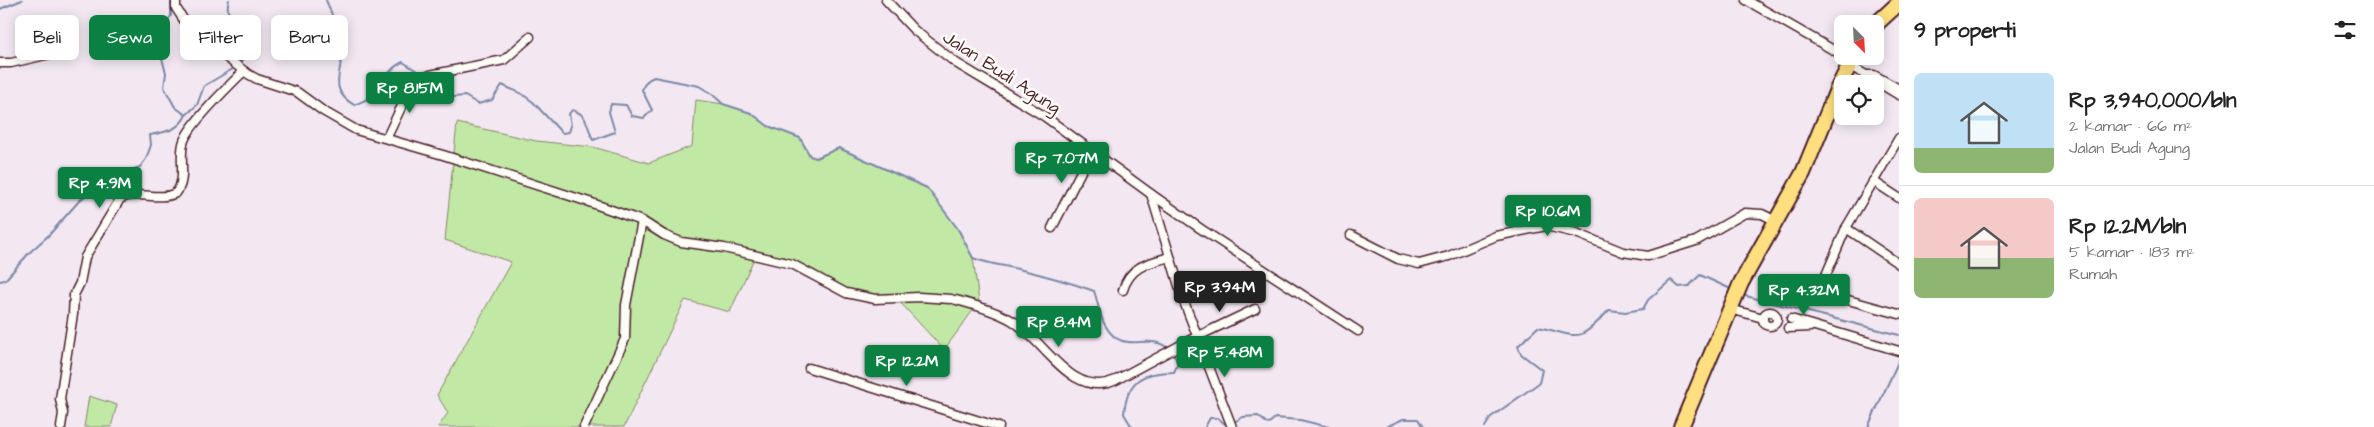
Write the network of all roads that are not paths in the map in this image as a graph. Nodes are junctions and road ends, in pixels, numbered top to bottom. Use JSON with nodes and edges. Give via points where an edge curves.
{"nodes":[{"id":1,"x":176,"y":0,"type":"edge"},
{"id":2,"x":886,"y":0,"type":"edge"},
{"id":3,"x":1746,"y":0,"type":"edge"},
{"id":4,"x":1897,"y":3,"type":"edge"},
{"id":5,"x":1884,"y":16,"type":"edge"},
{"id":6,"x":530,"y":37,"type":"dead end"},
{"id":7,"x":1834,"y":51,"type":"edge"},
{"id":8,"x":24,"y":60,"type":"edge"},
{"id":9,"x":0,"y":63,"type":"edge"},
{"id":10,"x":1846,"y":65,"type":"edge"},
{"id":11,"x":1855,"y":65,"type":"edge"},
{"id":12,"x":243,"y":69,"type":"junction"},
{"id":13,"x":1867,"y":75,"type":"edge"},
{"id":14,"x":1884,"y":81,"type":"edge"},
{"id":15,"x":1884,"y":87,"type":"edge"},
{"id":16,"x":1899,"y":89,"type":"edge"},
{"id":17,"x":1899,"y":95,"type":"edge"},
{"id":18,"x":387,"y":137,"type":"junction"},
{"id":19,"x":1899,"y":138,"type":"edge"},
{"id":20,"x":1092,"y":150,"type":"junction"},
{"id":21,"x":1873,"y":181,"type":"junction"},
{"id":22,"x":1151,"y":194,"type":"junction"},
{"id":23,"x":1899,"y":198,"type":"edge"},
{"id":24,"x":642,"y":221,"type":"junction"},
{"id":25,"x":1776,"y":221,"type":"junction"},
{"id":26,"x":1052,"y":228,"type":"dead end"},
{"id":27,"x":1846,"y":228,"type":"junction"},
{"id":28,"x":1351,"y":235,"type":"dead end"},
{"id":29,"x":1170,"y":257,"type":"junction"},
{"id":30,"x":1899,"y":264,"type":"edge"},
{"id":31,"x":1123,"y":290,"type":"dead end"},
{"id":32,"x":1819,"y":292,"type":"junction"},
{"id":33,"x":1815,"y":301,"type":"dead end"},
{"id":34,"x":1731,"y":305,"type":"junction"},
{"id":35,"x":1255,"y":308,"type":"dead end"},
{"id":36,"x":1899,"y":314,"type":"edge"},
{"id":37,"x":1777,"y":315,"type":"junction"},
{"id":38,"x":1763,"y":318,"type":"junction"},
{"id":39,"x":1782,"y":327,"type":"junction"},
{"id":40,"x":1820,"y":327,"type":"junction"},
{"id":41,"x":1358,"y":331,"type":"dead end"},
{"id":42,"x":1196,"y":337,"type":"junction"},
{"id":43,"x":1899,"y":351,"type":"edge"},
{"id":44,"x":809,"y":368,"type":"dead end"},
{"id":45,"x":61,"y":427,"type":"edge"},
{"id":46,"x":584,"y":427,"type":"edge"},
{"id":47,"x":999,"y":427,"type":"edge"},
{"id":48,"x":1232,"y":427,"type":"edge"},
{"id":49,"x":1681,"y":427,"type":"edge"}],
"edges":[{"from":1,"to":12,"type":"street","via":[[176,8],[185,22]]},
{"from":2,"to":20,"type":"street","name":"Jalan Budi Agung","via":[[914,30],[956,63],[1044,116]]},
{"from":3,"to":7,"type":"street"},
{"from":4,"to":5,"type":"highway"},
{"from":6,"to":18,"type":"street","via":[[504,60],[416,81]]},
{"from":8,"to":9,"type":"street"},
{"from":10,"to":25,"type":"highway","via":[[1806,166]]},
{"from":11,"to":13,"type":"street"},
{"from":12,"to":18,"type":"street","via":[[257,79],[297,92],[345,125]]},
{"from":12,"to":45,"type":"street","via":[[184,140],[181,181],[176,193],[166,197],[128,196],[120,199],[86,257],[74,295],[60,399],[63,412]]},
{"from":14,"to":16,"type":"street"},
{"from":15,"to":17,"type":"street"},
{"from":18,"to":24,"type":"street"},
{"from":19,"to":21,"type":"street"},
{"from":20,"to":22,"type":"street","name":"Jalan Budi Agung"},
{"from":20,"to":26,"type":"street"},
{"from":21,"to":23,"type":"street"},
{"from":21,"to":27,"type":"street"},
{"from":22,"to":29,"type":"street"},
{"from":22,"to":41,"type":"street","name":"Jalan Budi Agung"},
{"from":24,"to":42,"type":"street","via":[[681,242],[792,264],[846,294],[864,298],[953,299],[989,310],[1013,321],[1062,367],[1091,384],[1108,383]]},
{"from":24,"to":46,"type":"street","via":[[626,305],[625,339]]},
{"from":25,"to":28,"type":"street","via":[[1745,213],[1696,241],[1648,256],[1623,252],[1576,233],[1546,226],[1502,234],[1442,259],[1419,264],[1398,260]]},
{"from":25,"to":34,"type":"highway"},
{"from":27,"to":30,"type":"street"},
{"from":27,"to":32,"type":"street"},
{"from":29,"to":31,"type":"street","via":[[1139,266],[1128,277]]},
{"from":29,"to":42,"type":"street"},
{"from":32,"to":33,"type":"street"},
{"from":32,"to":36,"type":"street"},
{"from":34,"to":38,"type":"street"},
{"from":34,"to":49,"type":"highway"},
{"from":35,"to":42,"type":"street"},
{"from":37,"to":38,"type":"street","via":[[1769,312]]},
{"from":37,"to":39,"type":"street","via":[[1777,322]]},
{"from":37,"to":40,"type":"street"},
{"from":38,"to":39,"type":"street","via":[[1766,325]]},
{"from":39,"to":40,"type":"street"},
{"from":40,"to":43,"type":"street"},
{"from":42,"to":48,"type":"street"},
{"from":44,"to":47,"type":"street"}]}
